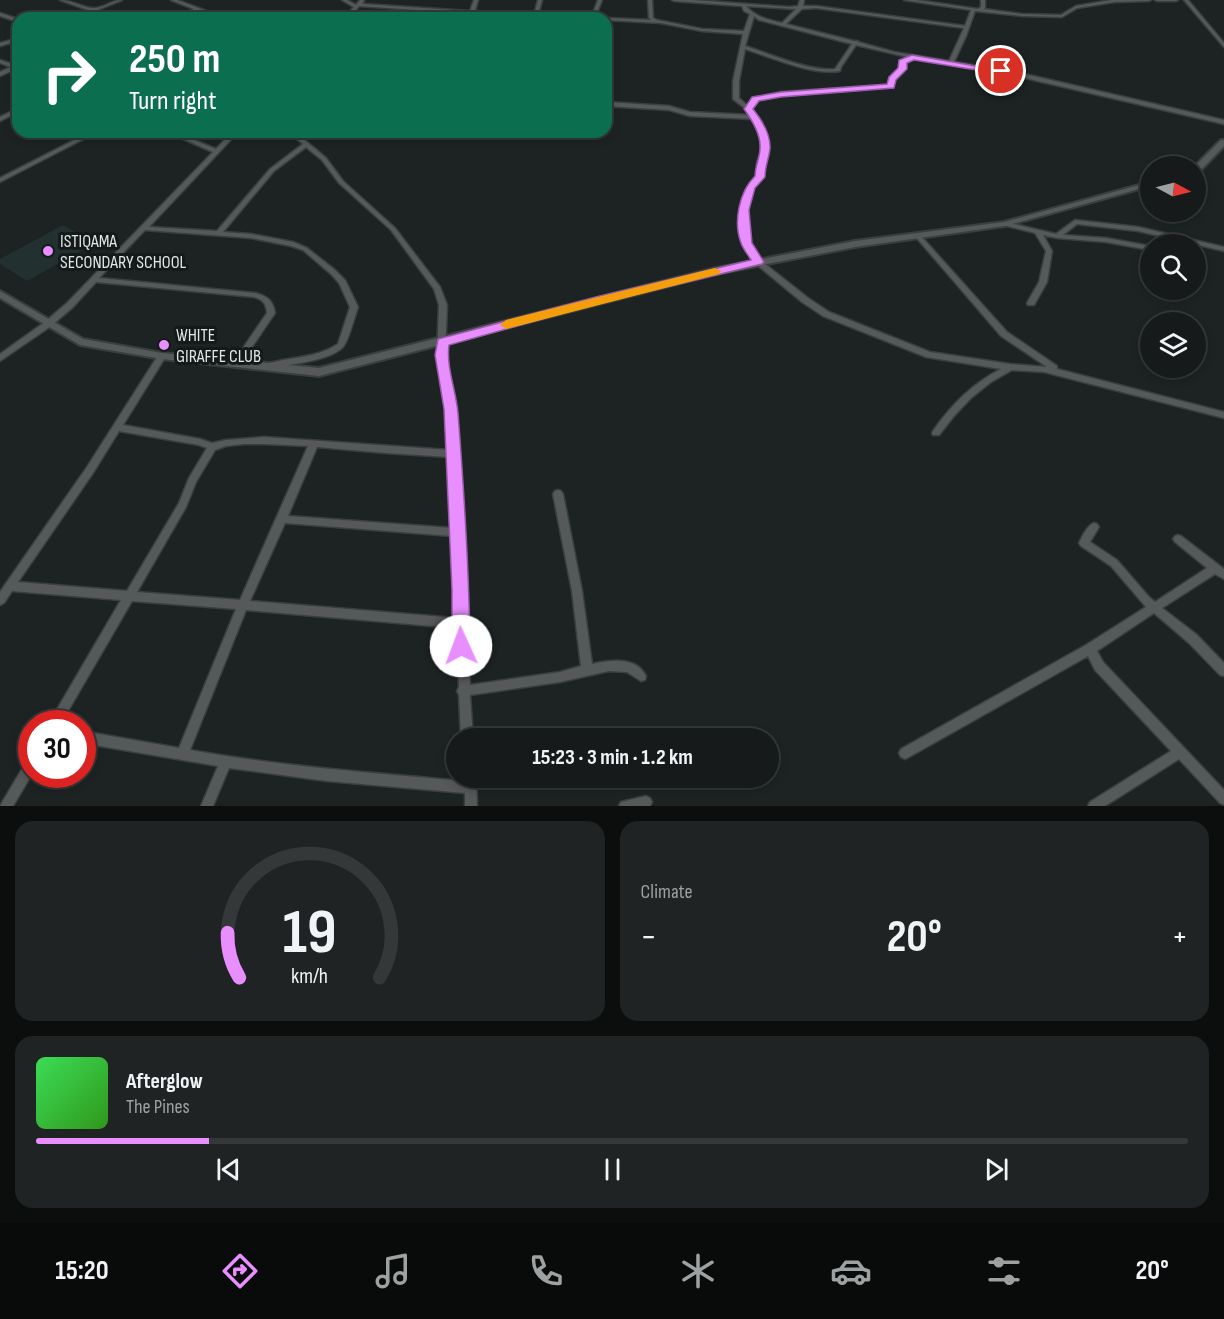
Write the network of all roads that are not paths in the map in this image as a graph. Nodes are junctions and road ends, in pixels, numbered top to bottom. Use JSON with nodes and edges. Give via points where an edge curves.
{"nodes":[{"id":1,"x":62,"y":0,"type":"edge"},
{"id":2,"x":120,"y":0,"type":"edge"},
{"id":3,"x":173,"y":0,"type":"edge"},
{"id":4,"x":344,"y":0,"type":"edge"},
{"id":5,"x":427,"y":0,"type":"edge"},
{"id":6,"x":476,"y":0,"type":"edge"},
{"id":7,"x":650,"y":0,"type":"edge"},
{"id":8,"x":674,"y":0,"type":"edge"},
{"id":9,"x":764,"y":0,"type":"edge"},
{"id":10,"x":802,"y":0,"type":"edge"},
{"id":11,"x":906,"y":0,"type":"edge"},
{"id":12,"x":982,"y":0,"type":"edge"},
{"id":13,"x":1075,"y":0,"type":"edge"},
{"id":14,"x":1149,"y":0,"type":"edge"},
{"id":15,"x":1157,"y":0,"type":"edge"},
{"id":16,"x":1176,"y":0,"type":"edge"},
{"id":17,"x":1186,"y":0,"type":"edge"},
{"id":18,"x":712,"y":1,"type":"edge"},
{"id":19,"x":360,"y":4,"type":"edge"},
{"id":20,"x":744,"y":6,"type":"junction"},
{"id":21,"x":760,"y":6,"type":"junction"},
{"id":22,"x":1076,"y":7,"type":"junction"},
{"id":23,"x":419,"y":8,"type":"junction"},
{"id":24,"x":800,"y":8,"type":"junction"},
{"id":25,"x":200,"y":9,"type":"junction"},
{"id":26,"x":439,"y":9,"type":"junction"},
{"id":27,"x":93,"y":10,"type":"junction"},
{"id":28,"x":976,"y":10,"type":"junction"},
{"id":29,"x":88,"y":12,"type":"edge"},
{"id":30,"x":99,"y":12,"type":"edge"},
{"id":31,"x":192,"y":12,"type":"edge"},
{"id":32,"x":208,"y":12,"type":"edge"},
{"id":33,"x":436,"y":12,"type":"edge"},
{"id":34,"x":472,"y":12,"type":"joint"},
{"id":35,"x":752,"y":14,"type":"junction"},
{"id":36,"x":612,"y":20,"type":"edge"},
{"id":37,"x":656,"y":22,"type":"junction"},
{"id":38,"x":783,"y":25,"type":"junction"},
{"id":39,"x":966,"y":27,"type":"junction"},
{"id":40,"x":746,"y":33,"type":"junction"},
{"id":41,"x":856,"y":42,"type":"junction"},
{"id":42,"x":1224,"y":46,"type":"edge"},
{"id":43,"x":743,"y":47,"type":"junction"},
{"id":44,"x":912,"y":57,"type":"junction"},
{"id":45,"x":951,"y":63,"type":"junction"},
{"id":46,"x":612,"y":104,"type":"edge"},
{"id":47,"x":749,"y":109,"type":"junction"},
{"id":48,"x":755,"y":117,"type":"junction"},
{"id":49,"x":1224,"y":122,"type":"edge"},
{"id":50,"x":82,"y":138,"type":"edge"},
{"id":51,"x":185,"y":138,"type":"edge"},
{"id":52,"x":228,"y":138,"type":"edge"},
{"id":53,"x":299,"y":138,"type":"edge"},
{"id":54,"x":1224,"y":142,"type":"edge"},
{"id":55,"x":306,"y":144,"type":"junction"},
{"id":56,"x":216,"y":151,"type":"junction"},
{"id":57,"x":1206,"y":160,"type":"edge"},
{"id":58,"x":1,"y":179,"type":"edge"},
{"id":59,"x":1140,"y":187,"type":"edge"},
{"id":60,"x":1005,"y":224,"type":"junction"},
{"id":61,"x":142,"y":228,"type":"junction"},
{"id":62,"x":1038,"y":232,"type":"junction"},
{"id":63,"x":218,"y":234,"type":"junction"},
{"id":64,"x":1157,"y":234,"type":"edge"},
{"id":65,"x":918,"y":236,"type":"junction"},
{"id":66,"x":1058,"y":236,"type":"junction"},
{"id":67,"x":1206,"y":245,"type":"edge"},
{"id":68,"x":1140,"y":246,"type":"edge"},
{"id":69,"x":1224,"y":249,"type":"edge"},
{"id":70,"x":758,"y":262,"type":"junction"},
{"id":71,"x":93,"y":280,"type":"junction"},
{"id":72,"x":0,"y":294,"type":"edge"},
{"id":73,"x":1031,"y":303,"type":"dead end"},
{"id":74,"x":48,"y":324,"type":"junction"},
{"id":75,"x":443,"y":342,"type":"junction"},
{"id":76,"x":162,"y":356,"type":"junction"},
{"id":77,"x":0,"y":358,"type":"edge"},
{"id":78,"x":236,"y":364,"type":"junction"},
{"id":79,"x":265,"y":367,"type":"junction"},
{"id":80,"x":1010,"y":367,"type":"junction"},
{"id":81,"x":1060,"y":372,"type":"junction"},
{"id":82,"x":1224,"y":415,"type":"edge"},
{"id":83,"x":116,"y":427,"type":"junction"},
{"id":84,"x":936,"y":433,"type":"dead end"},
{"id":85,"x":315,"y":443,"type":"junction"},
{"id":86,"x":212,"y":447,"type":"junction"},
{"id":87,"x":453,"y":454,"type":"junction"},
{"id":88,"x":558,"y":494,"type":"dead end"},
{"id":89,"x":282,"y":519,"type":"junction"},
{"id":90,"x":1094,"y":526,"type":"dead end"},
{"id":91,"x":456,"y":531,"type":"junction"},
{"id":92,"x":1178,"y":538,"type":"dead end"},
{"id":93,"x":1215,"y":568,"type":"junction"},
{"id":94,"x":1224,"y":574,"type":"edge"},
{"id":95,"x":9,"y":586,"type":"junction"},
{"id":96,"x":128,"y":597,"type":"junction"},
{"id":97,"x":0,"y":600,"type":"edge"},
{"id":98,"x":243,"y":606,"type":"junction"},
{"id":99,"x":1154,"y":609,"type":"junction"},
{"id":100,"x":460,"y":623,"type":"junction"},
{"id":101,"x":1090,"y":649,"type":"junction"},
{"id":102,"x":587,"y":670,"type":"junction"},
{"id":103,"x":1224,"y":670,"type":"edge"},
{"id":104,"x":641,"y":676,"type":"dead end"},
{"id":105,"x":464,"y":692,"type":"junction"},
{"id":106,"x":63,"y":710,"type":"edge"},
{"id":107,"x":466,"y":728,"type":"edge"},
{"id":108,"x":96,"y":739,"type":"edge"},
{"id":109,"x":1179,"y":752,"type":"junction"},
{"id":110,"x":905,"y":753,"type":"dead end"},
{"id":111,"x":182,"y":754,"type":"junction"},
{"id":112,"x":226,"y":762,"type":"junction"},
{"id":113,"x":446,"y":781,"type":"edge"},
{"id":114,"x":18,"y":786,"type":"edge"},
{"id":115,"x":470,"y":788,"type":"edge"},
{"id":116,"x":1224,"y":799,"type":"edge"},
{"id":117,"x":646,"y":802,"type":"dead end"},
{"id":118,"x":6,"y":806,"type":"edge"},
{"id":119,"x":207,"y":806,"type":"edge"},
{"id":120,"x":471,"y":806,"type":"edge"},
{"id":121,"x":625,"y":806,"type":"edge"},
{"id":122,"x":1094,"y":806,"type":"edge"}],
"edges":[{"from":1,"to":27,"type":"street"},
{"from":2,"to":27,"type":"street"},
{"from":3,"to":25,"type":"street"},
{"from":4,"to":19,"type":"street"},
{"from":5,"to":23,"type":"street"},
{"from":6,"to":34,"type":"street"},
{"from":7,"to":37,"type":"street","via":[[651,18]]},
{"from":8,"to":18,"type":"street"},
{"from":9,"to":21,"type":"street"},
{"from":10,"to":24,"type":"street"},
{"from":11,"to":28,"type":"street"},
{"from":12,"to":28,"type":"street","via":[[982,8]]},
{"from":13,"to":22,"type":"street"},
{"from":14,"to":22,"type":"street"},
{"from":15,"to":16,"type":"street"},
{"from":17,"to":42,"type":"street"},
{"from":18,"to":20,"type":"street"},
{"from":19,"to":23,"type":"street"},
{"from":20,"to":21,"type":"street"},
{"from":20,"to":35,"type":"street"},
{"from":21,"to":24,"type":"street"},
{"from":22,"to":28,"type":"street","via":[[1062,16]]},
{"from":23,"to":26,"type":"street"},
{"from":24,"to":38,"type":"street"},
{"from":24,"to":39,"type":"street"},
{"from":25,"to":31,"type":"street"},
{"from":25,"to":32,"type":"street"},
{"from":26,"to":33,"type":"street"},
{"from":26,"to":34,"type":"street"},
{"from":27,"to":29,"type":"street"},
{"from":27,"to":30,"type":"street"},
{"from":28,"to":39,"type":"street"},
{"from":35,"to":38,"type":"street"},
{"from":35,"to":40,"type":"street"},
{"from":36,"to":37,"type":"street"},
{"from":37,"to":40,"type":"street"},
{"from":38,"to":41,"type":"street"},
{"from":39,"to":45,"type":"street"},
{"from":40,"to":43,"type":"street"},
{"from":41,"to":43,"type":"street","via":[[834,72],[804,67]]},
{"from":41,"to":44,"type":"street"},
{"from":43,"to":47,"type":"street","via":[[736,99]]},
{"from":44,"to":45,"type":"street"},
{"from":44,"to":47,"type":"street","via":[[902,62],[891,86],[781,94],[756,99]]},
{"from":45,"to":49,"type":"street"},
{"from":46,"to":48,"type":"street"},
{"from":47,"to":48,"type":"street"},
{"from":48,"to":70,"type":"street","via":[[765,148],[760,177],[750,187],[743,210],[746,243]]},
{"from":50,"to":58,"type":"street"},
{"from":51,"to":56,"type":"street"},
{"from":52,"to":56,"type":"street"},
{"from":53,"to":55,"type":"street"},
{"from":54,"to":57,"type":"street"},
{"from":55,"to":63,"type":"street","via":[[272,170]]},
{"from":55,"to":75,"type":"street","via":[[393,229],[437,289],[443,305]]},
{"from":56,"to":61,"type":"street"},
{"from":59,"to":60,"type":"street"},
{"from":60,"to":62,"type":"street"},
{"from":60,"to":65,"type":"street"},
{"from":61,"to":63,"type":"street"},
{"from":61,"to":71,"type":"street"},
{"from":62,"to":66,"type":"street"},
{"from":62,"to":73,"type":"street","via":[[1049,251],[1042,282]]},
{"from":63,"to":79,"type":"street","via":[[271,239],[304,249],[333,272],[353,301],[351,320],[339,348],[323,356],[284,360]]},
{"from":64,"to":66,"type":"street","via":[[1077,222]]},
{"from":65,"to":70,"type":"street"},
{"from":65,"to":81,"type":"street","via":[[1004,334]]},
{"from":66,"to":68,"type":"street"},
{"from":67,"to":69,"type":"street"},
{"from":70,"to":75,"type":"street","via":[[596,300]]},
{"from":70,"to":80,"type":"street","via":[[826,314],[929,355]]},
{"from":71,"to":74,"type":"street"},
{"from":71,"to":78,"type":"street","via":[[266,298],[271,313]]},
{"from":72,"to":74,"type":"street"},
{"from":74,"to":76,"type":"street","via":[[80,342]]},
{"from":74,"to":77,"type":"street"},
{"from":75,"to":79,"type":"street","via":[[319,372]]},
{"from":75,"to":87,"type":"street","via":[[441,355],[451,409]]},
{"from":76,"to":78,"type":"street"},
{"from":76,"to":83,"type":"street"},
{"from":78,"to":79,"type":"street"},
{"from":80,"to":81,"type":"street"},
{"from":80,"to":84,"type":"street","via":[[977,388]]},
{"from":81,"to":82,"type":"street"},
{"from":83,"to":86,"type":"street"},
{"from":83,"to":95,"type":"street"},
{"from":85,"to":86,"type":"street","via":[[254,442]]},
{"from":85,"to":87,"type":"street"},
{"from":85,"to":89,"type":"street"},
{"from":86,"to":96,"type":"street"},
{"from":87,"to":91,"type":"street"},
{"from":88,"to":102,"type":"street"},
{"from":89,"to":91,"type":"street"},
{"from":89,"to":98,"type":"street"},
{"from":90,"to":99,"type":"street","via":[[1084,543],[1114,562]]},
{"from":91,"to":100,"type":"street"},
{"from":92,"to":93,"type":"street"},
{"from":93,"to":94,"type":"street"},
{"from":93,"to":99,"type":"street"},
{"from":95,"to":96,"type":"street"},
{"from":95,"to":97,"type":"street"},
{"from":96,"to":98,"type":"street"},
{"from":96,"to":106,"type":"street"},
{"from":98,"to":100,"type":"street"},
{"from":98,"to":111,"type":"street"},
{"from":99,"to":101,"type":"street"},
{"from":99,"to":103,"type":"street"},
{"from":100,"to":105,"type":"street"},
{"from":101,"to":109,"type":"street","via":[[1100,666]]},
{"from":101,"to":110,"type":"street"},
{"from":102,"to":104,"type":"street","via":[[620,664],[633,667]]},
{"from":102,"to":105,"type":"street"},
{"from":105,"to":107,"type":"street"},
{"from":108,"to":111,"type":"street"},
{"from":109,"to":116,"type":"street"},
{"from":109,"to":122,"type":"street"},
{"from":111,"to":112,"type":"street"},
{"from":112,"to":113,"type":"street","via":[[327,775]]},
{"from":112,"to":119,"type":"street"},
{"from":114,"to":118,"type":"street"},
{"from":115,"to":120,"type":"street"},
{"from":117,"to":121,"type":"street"}]}
